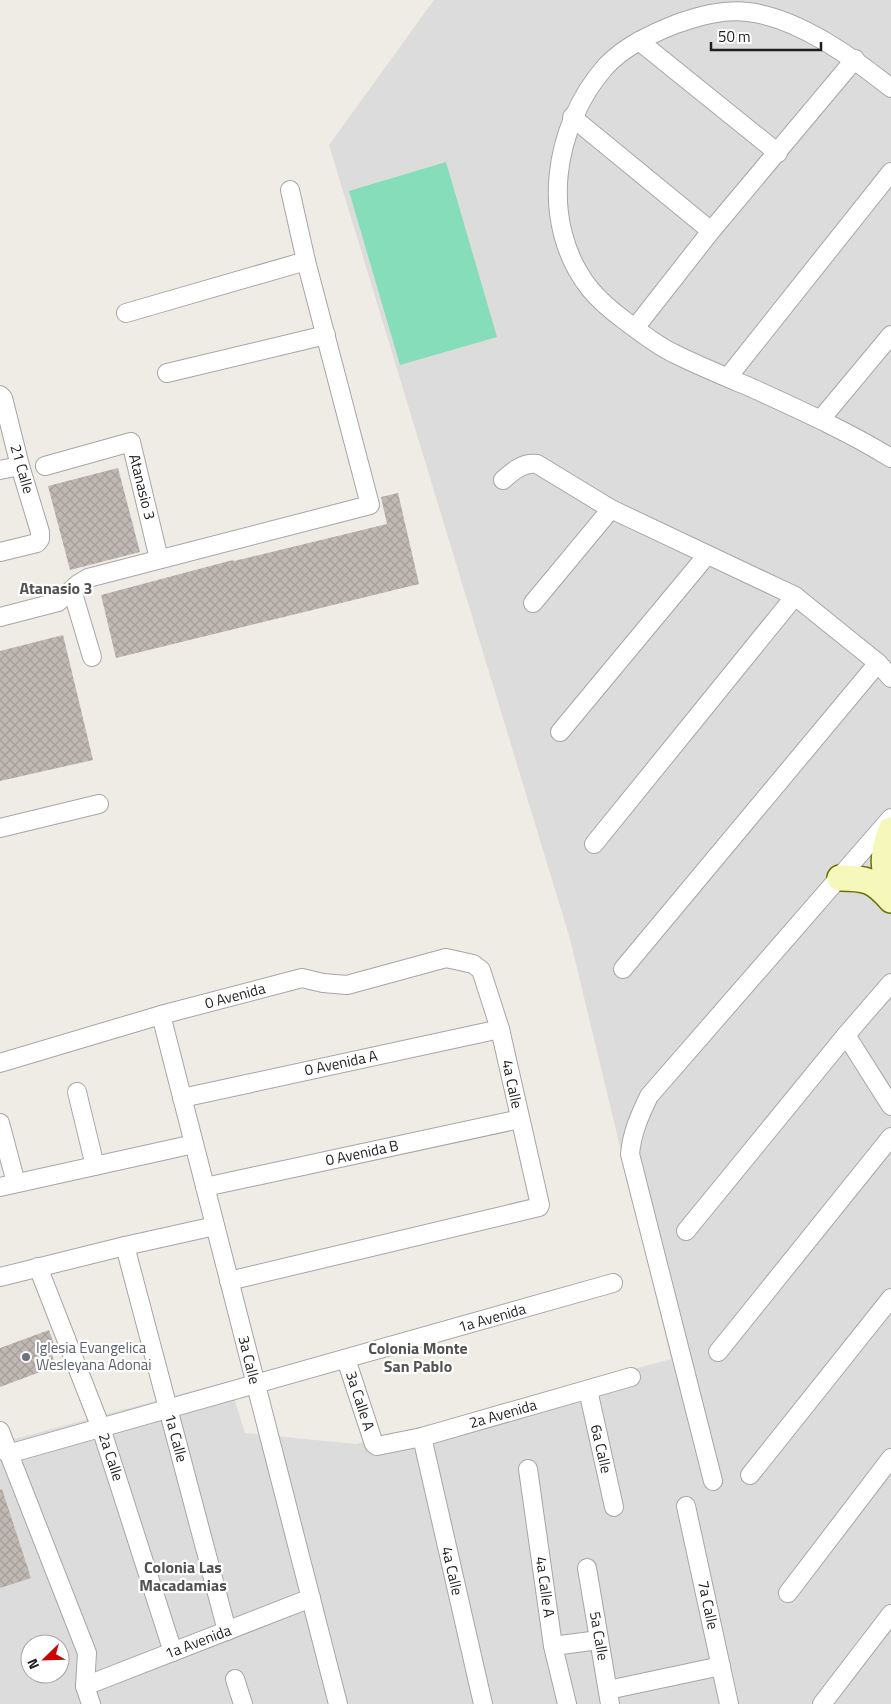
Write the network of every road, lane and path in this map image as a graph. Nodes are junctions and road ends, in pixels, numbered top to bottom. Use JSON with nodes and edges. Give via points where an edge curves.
{"nodes":[{"id":1,"x":639,"y":41,"type":"junction"},
{"id":2,"x":854,"y":59,"type":"junction"},
{"id":3,"x":891,"y":88,"type":"edge"},
{"id":4,"x":572,"y":117,"type":"junction"},
{"id":5,"x":778,"y":153,"type":"junction"},
{"id":6,"x":891,"y":172,"type":"edge"},
{"id":7,"x":290,"y":190,"type":"dead end"},
{"id":8,"x":711,"y":231,"type":"junction"},
{"id":9,"x":306,"y":261,"type":"junction"},
{"id":10,"x":126,"y":313,"type":"dead end"},
{"id":11,"x":634,"y":328,"type":"junction"},
{"id":12,"x":326,"y":335,"type":"junction"},
{"id":13,"x":891,"y":335,"type":"edge"},
{"id":14,"x":167,"y":373,"type":"dead end"},
{"id":15,"x":728,"y":377,"type":"junction"},
{"id":16,"x":0,"y":395,"type":"edge"},
{"id":17,"x":821,"y":419,"type":"junction"},
{"id":18,"x":891,"y":458,"type":"edge"},
{"id":19,"x":20,"y":466,"type":"junction"},
{"id":20,"x":45,"y":466,"type":"dead end"},
{"id":21,"x":0,"y":470,"type":"edge"},
{"id":22,"x":503,"y":480,"type":"dead end"},
{"id":23,"x":611,"y":509,"type":"junction"},
{"id":24,"x":0,"y":552,"type":"edge"},
{"id":25,"x":707,"y":554,"type":"junction"},
{"id":26,"x":159,"y":559,"type":"junction"},
{"id":27,"x":72,"y":590,"type":"junction"},
{"id":28,"x":795,"y":596,"type":"junction"},
{"id":29,"x":533,"y":603,"type":"dead end"},
{"id":30,"x":0,"y":617,"type":"edge"},
{"id":31,"x":92,"y":657,"type":"dead end"},
{"id":32,"x":878,"y":663,"type":"junction"},
{"id":33,"x":891,"y":678,"type":"edge"},
{"id":34,"x":560,"y":732,"type":"dead end"},
{"id":35,"x":99,"y":804,"type":"dead end"},
{"id":36,"x":891,"y":818,"type":"edge"},
{"id":37,"x":0,"y":828,"type":"edge"},
{"id":38,"x":891,"y":830,"type":"edge"},
{"id":39,"x":594,"y":844,"type":"dead end"},
{"id":40,"x":840,"y":878,"type":"junction"},
{"id":41,"x":891,"y":895,"type":"edge"},
{"id":42,"x":891,"y":900,"type":"edge"},
{"id":43,"x":473,"y":964,"type":"joint"},
{"id":44,"x":623,"y":969,"type":"dead end"},
{"id":45,"x":891,"y":983,"type":"edge"},
{"id":46,"x":161,"y":1016,"type":"junction"},
{"id":47,"x":500,"y":1029,"type":"junction"},
{"id":48,"x":846,"y":1035,"type":"junction"},
{"id":49,"x":0,"y":1064,"type":"edge"},
{"id":50,"x":77,"y":1092,"type":"dead end"},
{"id":51,"x":182,"y":1098,"type":"junction"},
{"id":52,"x":891,"y":1106,"type":"edge"},
{"id":53,"x":520,"y":1119,"type":"junction"},
{"id":54,"x":0,"y":1124,"type":"edge"},
{"id":55,"x":891,"y":1137,"type":"edge"},
{"id":56,"x":194,"y":1144,"type":"junction"},
{"id":57,"x":95,"y":1166,"type":"junction"},
{"id":58,"x":8,"y":1185,"type":"edge"},
{"id":59,"x":205,"y":1187,"type":"junction"},
{"id":60,"x":215,"y":1226,"type":"junction"},
{"id":61,"x":686,"y":1231,"type":"dead end"},
{"id":62,"x":124,"y":1246,"type":"junction"},
{"id":63,"x":38,"y":1267,"type":"junction"},
{"id":64,"x":0,"y":1277,"type":"edge"},
{"id":65,"x":229,"y":1281,"type":"junction"},
{"id":66,"x":613,"y":1284,"type":"dead end"},
{"id":67,"x":891,"y":1298,"type":"edge"},
{"id":68,"x":718,"y":1352,"type":"dead end"},
{"id":69,"x":346,"y":1359,"type":"junction"},
{"id":70,"x":631,"y":1377,"type":"dead end"},
{"id":71,"x":256,"y":1384,"type":"junction"},
{"id":72,"x":588,"y":1390,"type":"junction"},
{"id":73,"x":168,"y":1409,"type":"junction"},
{"id":74,"x":101,"y":1428,"type":"junction"},
{"id":75,"x":0,"y":1431,"type":"edge"},
{"id":76,"x":422,"y":1437,"type":"junction"},
{"id":77,"x":374,"y":1444,"type":"joint"},
{"id":78,"x":8,"y":1454,"type":"junction"},
{"id":79,"x":890,"y":1463,"type":"edge"},
{"id":80,"x":528,"y":1469,"type":"dead end"},
{"id":81,"x":750,"y":1475,"type":"dead end"},
{"id":82,"x":713,"y":1481,"type":"dead end"},
{"id":83,"x":686,"y":1506,"type":"dead end"},
{"id":84,"x":614,"y":1507,"type":"dead end"},
{"id":85,"x":587,"y":1568,"type":"dead end"},
{"id":86,"x":788,"y":1592,"type":"dead end"},
{"id":87,"x":311,"y":1598,"type":"junction"},
{"id":88,"x":891,"y":1614,"type":"edge"},
{"id":89,"x":227,"y":1631,"type":"junction"},
{"id":90,"x":599,"y":1640,"type":"junction"},
{"id":91,"x":553,"y":1646,"type":"junction"},
{"id":92,"x":173,"y":1652,"type":"junction"},
{"id":93,"x":721,"y":1666,"type":"junction"},
{"id":94,"x":234,"y":1678,"type":"dead end"},
{"id":95,"x":85,"y":1686,"type":"junction"},
{"id":96,"x":609,"y":1697,"type":"edge"},
{"id":97,"x":91,"y":1704,"type":"edge"},
{"id":98,"x":243,"y":1704,"type":"edge"},
{"id":99,"x":338,"y":1704,"type":"edge"},
{"id":100,"x":483,"y":1704,"type":"edge"},
{"id":101,"x":568,"y":1704,"type":"edge"},
{"id":102,"x":729,"y":1704,"type":"edge"},
{"id":103,"x":822,"y":1704,"type":"edge"}],
"edges":[{"from":1,"to":2,"type":"street","via":[[710,13],[746,11],[790,22]]},
{"from":1,"to":4,"type":"street","via":[[607,65]]},
{"from":1,"to":5,"type":"street"},
{"from":2,"to":3,"type":"street"},
{"from":2,"to":5,"type":"street"},
{"from":4,"to":8,"type":"street"},
{"from":4,"to":11,"type":"street","via":[[557,187],[568,248],[591,289]]},
{"from":5,"to":8,"type":"street"},
{"from":6,"to":15,"type":"street"},
{"from":7,"to":9,"type":"street"},
{"from":8,"to":11,"type":"street"},
{"from":9,"to":10,"type":"street"},
{"from":9,"to":12,"type":"street"},
{"from":11,"to":15,"type":"street","via":[[671,352]]},
{"from":12,"to":14,"type":"street"},
{"from":12,"to":26,"type":"street","via":[[370,505]]},
{"from":13,"to":17,"type":"street"},
{"from":15,"to":17,"type":"street"},
{"from":16,"to":19,"type":"street","name":"21 Calle"},
{"from":17,"to":18,"type":"street"},
{"from":19,"to":21,"type":"street"},
{"from":19,"to":24,"type":"street","name":"21 Calle","via":[[40,539],[37,543]]},
{"from":20,"to":26,"type":"street","name":"Atanasio 3","via":[[131,442]]},
{"from":22,"to":23,"type":"street","via":[[520,467],[537,464]]},
{"from":23,"to":25,"type":"street"},
{"from":23,"to":29,"type":"street"},
{"from":25,"to":28,"type":"street"},
{"from":25,"to":34,"type":"street"},
{"from":26,"to":27,"type":"street","via":[[88,578]]},
{"from":27,"to":30,"type":"street","via":[[58,602]]},
{"from":27,"to":31,"type":"street"},
{"from":28,"to":32,"type":"street"},
{"from":28,"to":39,"type":"street"},
{"from":32,"to":33,"type":"street"},
{"from":32,"to":44,"type":"street"},
{"from":35,"to":37,"type":"street"},
{"from":36,"to":40,"type":"street"},
{"from":38,"to":41,"type":"main road","via":[[884,853],[884,870]]},
{"from":40,"to":42,"type":"main road","via":[[873,882]]},
{"from":40,"to":82,"type":"street","via":[[649,1096],[631,1139],[630,1154]]},
{"from":43,"to":46,"type":"street","name":"0 Avenida","via":[[446,958],[347,985],[302,978]]},
{"from":43,"to":47,"type":"street","name":"4a Calle","via":[[480,970]]},
{"from":45,"to":48,"type":"street"},
{"from":46,"to":49,"type":"street","name":"0 Avenida"},
{"from":46,"to":51,"type":"street","name":"3a Calle"},
{"from":47,"to":51,"type":"street","name":"0 Avenida A"},
{"from":47,"to":53,"type":"street","name":"4a Calle"},
{"from":48,"to":52,"type":"street"},
{"from":48,"to":61,"type":"street"},
{"from":50,"to":57,"type":"street"},
{"from":51,"to":56,"type":"street","name":"3a Calle"},
{"from":53,"to":59,"type":"street","name":"0 Avenida B"},
{"from":53,"to":65,"type":"street","name":"4a Calle","via":[[539,1208]]},
{"from":54,"to":58,"type":"street"},
{"from":55,"to":68,"type":"street"},
{"from":56,"to":57,"type":"street"},
{"from":56,"to":59,"type":"street","name":"3a Calle"},
{"from":57,"to":58,"type":"street"},
{"from":59,"to":60,"type":"street","name":"3a Calle"},
{"from":60,"to":62,"type":"street"},
{"from":60,"to":65,"type":"street","name":"3a Calle"},
{"from":62,"to":63,"type":"street"},
{"from":62,"to":73,"type":"street","name":"1a Calle"},
{"from":63,"to":64,"type":"street"},
{"from":63,"to":74,"type":"street","name":"2a Calle"},
{"from":65,"to":71,"type":"street","name":"3a Calle"},
{"from":66,"to":69,"type":"street","name":"1a Avenida"},
{"from":67,"to":81,"type":"street"},
{"from":69,"to":71,"type":"street","name":"1a Avenida"},
{"from":69,"to":77,"type":"street","name":"3a Calle A"},
{"from":70,"to":72,"type":"street","name":"2a Avenida"},
{"from":71,"to":73,"type":"street"},
{"from":71,"to":87,"type":"street","name":"3a Calle"},
{"from":72,"to":76,"type":"street","name":"2a Avenida"},
{"from":72,"to":84,"type":"street","name":"6a Calle"},
{"from":73,"to":74,"type":"street"},
{"from":73,"to":89,"type":"street","name":"1a Calle"},
{"from":74,"to":78,"type":"street"},
{"from":74,"to":92,"type":"street","name":"2a Calle"},
{"from":75,"to":78,"type":"street"},
{"from":76,"to":77,"type":"street","name":"2a Avenida","via":[[380,1446]]},
{"from":76,"to":100,"type":"street","name":"4a Calle"},
{"from":78,"to":95,"type":"street","via":[[87,1653]]},
{"from":79,"to":86,"type":"street"},
{"from":80,"to":91,"type":"street","name":"4a Calle A"},
{"from":83,"to":93,"type":"street","name":"7a Calle"},
{"from":85,"to":90,"type":"street","name":"5a Calle"},
{"from":87,"to":89,"type":"street","name":"1a Avenida"},
{"from":87,"to":99,"type":"street","name":"3a Calle"},
{"from":88,"to":103,"type":"street"},
{"from":89,"to":92,"type":"street","name":"1a Avenida"},
{"from":90,"to":91,"type":"street"},
{"from":90,"to":96,"type":"street","name":"5a Calle"},
{"from":91,"to":101,"type":"street","name":"4a Calle A"},
{"from":92,"to":95,"type":"street","name":"1a Avenida"},
{"from":93,"to":96,"type":"street"},
{"from":93,"to":102,"type":"street","name":"7a Calle"},
{"from":94,"to":98,"type":"street"},
{"from":95,"to":97,"type":"street"}]}
